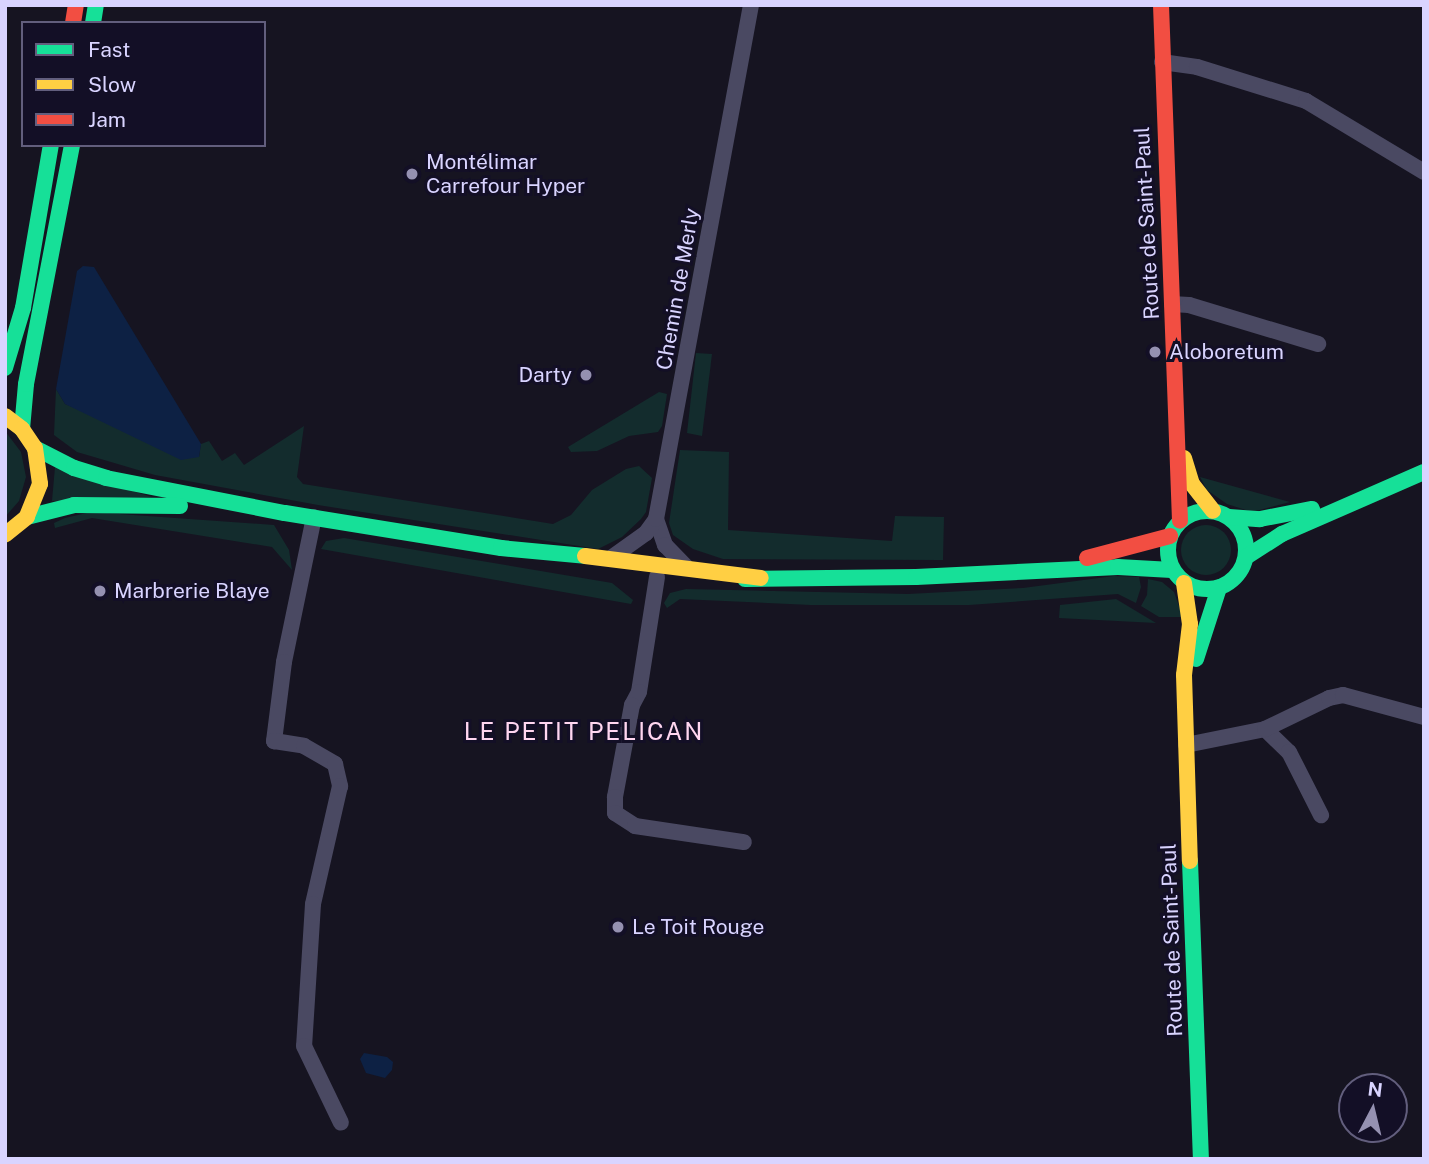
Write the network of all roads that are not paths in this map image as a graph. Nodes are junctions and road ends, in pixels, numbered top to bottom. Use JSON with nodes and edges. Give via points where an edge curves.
{"nodes":[{"id":1,"x":751,"y":5,"type":"edge"},
{"id":2,"x":1161,"y":5,"type":"edge"},
{"id":3,"x":1161,"y":62,"type":"junction"},
{"id":4,"x":51,"y":147,"type":"edge"},
{"id":5,"x":72,"y":147,"type":"edge"},
{"id":6,"x":1424,"y":172,"type":"edge"},
{"id":7,"x":1172,"y":304,"type":"junction"},
{"id":8,"x":1318,"y":344,"type":"dead end"},
{"id":9,"x":5,"y":368,"type":"edge"},
{"id":10,"x":5,"y":416,"type":"edge"},
{"id":11,"x":22,"y":429,"type":"junction"},
{"id":12,"x":1178,"y":438,"type":"junction"},
{"id":13,"x":35,"y":448,"type":"junction"},
{"id":14,"x":1424,"y":472,"type":"edge"},
{"id":15,"x":1375,"y":491,"type":"junction"},
{"id":16,"x":1213,"y":511,"type":"junction"},
{"id":17,"x":285,"y":513,"type":"junction"},
{"id":18,"x":27,"y":517,"type":"junction"},
{"id":19,"x":314,"y":517,"type":"junction"},
{"id":20,"x":1229,"y":517,"type":"junction"},
{"id":21,"x":656,"y":519,"type":"junction"},
{"id":22,"x":1180,"y":521,"type":"junction"},
{"id":23,"x":5,"y":535,"type":"edge"},
{"id":24,"x":1170,"y":536,"type":"junction"},
{"id":25,"x":500,"y":548,"type":"junction"},
{"id":26,"x":1246,"y":557,"type":"junction"},
{"id":27,"x":611,"y":558,"type":"junction"},
{"id":28,"x":686,"y":567,"type":"junction"},
{"id":29,"x":1043,"y":569,"type":"junction"},
{"id":30,"x":1172,"y":570,"type":"junction"},
{"id":31,"x":657,"y":577,"type":"junction"},
{"id":32,"x":761,"y":578,"type":"junction"},
{"id":33,"x":1184,"y":583,"type":"junction"},
{"id":34,"x":1219,"y":588,"type":"junction"},
{"id":35,"x":1424,"y":717,"type":"edge"},
{"id":36,"x":1185,"y":720,"type":"junction"},
{"id":37,"x":1265,"y":729,"type":"junction"},
{"id":38,"x":1186,"y":745,"type":"junction"},
{"id":39,"x":1321,"y":815,"type":"dead end"},
{"id":40,"x":744,"y":842,"type":"dead end"},
{"id":41,"x":341,"y":1123,"type":"dead end"},
{"id":42,"x":1200,"y":1159,"type":"edge"}],
"edges":[{"from":1,"to":21,"type":"street","name":"Chemin de Merly"},
{"from":2,"to":3,"type":"main road","name":"Route de Saint-Paul"},
{"from":3,"to":6,"type":"street","via":[[1197,67],[1306,101]]},
{"from":3,"to":7,"type":"main road","name":"Route de Saint-Paul"},
{"from":4,"to":9,"type":"main road","via":[[23,308]]},
{"from":5,"to":11,"type":"main road","via":[[26,384]]},
{"from":7,"to":8,"type":"street","via":[[1189,305]]},
{"from":7,"to":12,"type":"main road","name":"Route de Saint-Paul"},
{"from":10,"to":11,"type":"main road"},
{"from":11,"to":13,"type":"main road"},
{"from":12,"to":16,"type":"main road","name":"Route de Saint-Paul","via":[[1192,484]]},
{"from":12,"to":22,"type":"main road","name":"Route de Saint-Paul"},
{"from":13,"to":17,"type":"main road","via":[[106,478]]},
{"from":13,"to":18,"type":"main road","via":[[40,484]]},
{"from":14,"to":15,"type":"main road"},
{"from":15,"to":20,"type":"main road","via":[[1289,516]]},
{"from":15,"to":26,"type":"main road","via":[[1282,534]]},
{"from":16,"to":20,"type":"main road"},
{"from":16,"to":22,"type":"main road","via":[[1195,512]]},
{"from":17,"to":18,"type":"main road","via":[[112,503]]},
{"from":17,"to":19,"type":"main road"},
{"from":18,"to":23,"type":"main road"},
{"from":19,"to":25,"type":"main road"},
{"from":19,"to":41,"type":"street","via":[[284,662],[274,741],[304,747],[335,764],[340,786],[313,904],[304,1046]]},
{"from":20,"to":26,"type":"main road","via":[[1241,530]]},
{"from":21,"to":27,"type":"street","via":[[646,533]]},
{"from":21,"to":28,"type":"street","via":[[665,545]]},
{"from":22,"to":24,"type":"main road"},
{"from":24,"to":29,"type":"main road"},
{"from":24,"to":30,"type":"main road","via":[[1167,553]]},
{"from":25,"to":27,"type":"main road"},
{"from":25,"to":31,"type":"main road","via":[[580,568]]},
{"from":26,"to":34,"type":"main road","via":[[1234,579]]},
{"from":27,"to":28,"type":"main road"},
{"from":28,"to":32,"type":"main road"},
{"from":29,"to":30,"type":"main road"},
{"from":29,"to":32,"type":"main road","via":[[916,577]]},
{"from":30,"to":33,"type":"main road"},
{"from":31,"to":32,"type":"main road","via":[[704,582]]},
{"from":31,"to":40,"type":"street","via":[[615,813],[635,827]]},
{"from":33,"to":34,"type":"main road","via":[[1201,590]]},
{"from":33,"to":36,"type":"main road","name":"Route de Saint-Paul","via":[[1190,624]]},
{"from":34,"to":36,"type":"main road","name":"Route de Saint-Paul","via":[[1194,662]]},
{"from":35,"to":37,"type":"street","via":[[1343,695]]},
{"from":36,"to":38,"type":"main road","name":"Route de Saint-Paul"},
{"from":37,"to":38,"type":"street"},
{"from":37,"to":39,"type":"street","via":[[1289,752]]},
{"from":38,"to":42,"type":"main road","name":"Route de Saint-Paul"}]}
